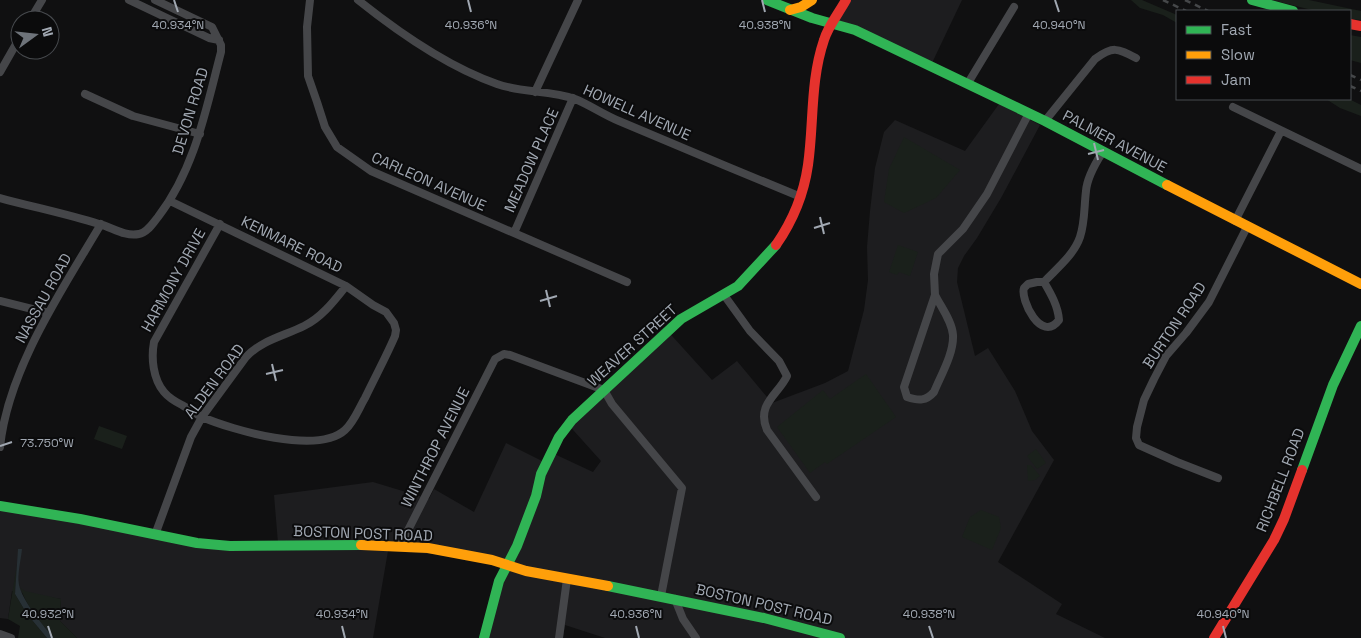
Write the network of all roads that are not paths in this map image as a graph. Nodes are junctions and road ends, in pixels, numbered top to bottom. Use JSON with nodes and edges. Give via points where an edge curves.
{"nodes":[{"id":1,"x":129,"y":0,"type":"edge"},
{"id":2,"x":155,"y":0,"type":"edge"},
{"id":3,"x":311,"y":0,"type":"edge"},
{"id":4,"x":358,"y":0,"type":"edge"},
{"id":5,"x":578,"y":0,"type":"edge"},
{"id":6,"x":767,"y":0,"type":"edge"},
{"id":7,"x":812,"y":0,"type":"edge"},
{"id":8,"x":846,"y":0,"type":"edge"},
{"id":9,"x":1252,"y":0,"type":"edge"},
{"id":10,"x":1014,"y":7,"type":"dead end"},
{"id":11,"x":790,"y":10,"type":"junction"},
{"id":12,"x":1289,"y":10,"type":"edge"},
{"id":13,"x":832,"y":24,"type":"junction"},
{"id":14,"x":219,"y":40,"type":"junction"},
{"id":15,"x":10,"y":54,"type":"edge"},
{"id":16,"x":1136,"y":58,"type":"dead end"},
{"id":17,"x":0,"y":72,"type":"edge"},
{"id":18,"x":968,"y":83,"type":"junction"},
{"id":19,"x":535,"y":92,"type":"junction"},
{"id":20,"x":85,"y":94,"type":"dead end"},
{"id":21,"x":573,"y":98,"type":"junction"},
{"id":22,"x":1233,"y":107,"type":"dead end"},
{"id":23,"x":1029,"y":113,"type":"junction"},
{"id":24,"x":1045,"y":121,"type":"junction"},
{"id":25,"x":1281,"y":130,"type":"junction"},
{"id":26,"x":200,"y":134,"type":"junction"},
{"id":27,"x":1102,"y":153,"type":"junction"},
{"id":28,"x":1361,"y":169,"type":"edge"},
{"id":29,"x":801,"y":196,"type":"junction"},
{"id":30,"x":0,"y":198,"type":"edge"},
{"id":31,"x":170,"y":201,"type":"junction"},
{"id":32,"x":1235,"y":221,"type":"junction"},
{"id":33,"x":101,"y":224,"type":"junction"},
{"id":34,"x":220,"y":224,"type":"junction"},
{"id":35,"x":1247,"y":227,"type":"junction"},
{"id":36,"x":514,"y":233,"type":"junction"},
{"id":37,"x":627,"y":282,"type":"dead end"},
{"id":38,"x":1044,"y":282,"type":"junction"},
{"id":39,"x":1361,"y":284,"type":"edge"},
{"id":40,"x":346,"y":286,"type":"junction"},
{"id":41,"x":724,"y":295,"type":"junction"},
{"id":42,"x":935,"y":295,"type":"junction"},
{"id":43,"x":0,"y":301,"type":"edge"},
{"id":44,"x":48,"y":313,"type":"junction"},
{"id":45,"x":394,"y":323,"type":"joint"},
{"id":46,"x":1361,"y":326,"type":"edge"},
{"id":47,"x":604,"y":390,"type":"junction"},
{"id":48,"x":202,"y":417,"type":"junction"},
{"id":49,"x":0,"y":447,"type":"edge"},
{"id":50,"x":1218,"y":478,"type":"dead end"},
{"id":51,"x":816,"y":497,"type":"dead end"},
{"id":52,"x":0,"y":506,"type":"edge"},
{"id":53,"x":155,"y":535,"type":"junction"},
{"id":54,"x":400,"y":546,"type":"junction"},
{"id":55,"x":507,"y":565,"type":"junction"},
{"id":56,"x":567,"y":579,"type":"junction"},
{"id":57,"x":661,"y":596,"type":"junction"},
{"id":58,"x":675,"y":599,"type":"junction"},
{"id":59,"x":0,"y":634,"type":"edge"},
{"id":60,"x":11,"y":638,"type":"edge"},
{"id":61,"x":484,"y":638,"type":"edge"},
{"id":62,"x":559,"y":638,"type":"edge"},
{"id":63,"x":696,"y":638,"type":"edge"},
{"id":64,"x":840,"y":638,"type":"edge"},
{"id":65,"x":1214,"y":638,"type":"edge"}],
"edges":[{"from":1,"to":14,"type":"street"},
{"from":2,"to":14,"type":"street","via":[[212,27]]},
{"from":3,"to":36,"type":"street","name":"CARLEON AVENUE","via":[[307,27],[308,76],[325,127],[337,147],[371,171]]},
{"from":4,"to":19,"type":"street","name":"HOWELL AVENUE","via":[[439,56],[497,84]]},
{"from":5,"to":19,"type":"street"},
{"from":6,"to":11,"type":"main road","name":"PALMER AVENUE"},
{"from":7,"to":11,"type":"main road"},
{"from":8,"to":13,"type":"main road","name":"WEAVER STREET"},
{"from":9,"to":12,"type":"main road"},
{"from":10,"to":18,"type":"street"},
{"from":11,"to":13,"type":"main road","name":"PALMER AVENUE"},
{"from":13,"to":18,"type":"main road","name":"PALMER AVENUE","via":[[855,30]]},
{"from":13,"to":29,"type":"main road","name":"WEAVER STREET","via":[[824,38],[814,79],[811,142]]},
{"from":14,"to":26,"type":"street","name":"DEVON ROAD","via":[[221,52]]},
{"from":15,"to":17,"type":"street"},
{"from":16,"to":24,"type":"street","via":[[1121,50],[1105,52],[1095,59]]},
{"from":18,"to":23,"type":"main road","name":"PALMER AVENUE"},
{"from":19,"to":21,"type":"street","name":"HOWELL AVENUE"},
{"from":20,"to":26,"type":"street","via":[[134,116]]},
{"from":21,"to":29,"type":"street","name":"HOWELL AVENUE","via":[[623,123]]},
{"from":21,"to":36,"type":"street","name":"MEADOW PLACE"},
{"from":22,"to":25,"type":"street"},
{"from":23,"to":24,"type":"main road","name":"PALMER AVENUE"},
{"from":23,"to":42,"type":"street","via":[[987,194],[963,229],[938,254],[934,274]]},
{"from":24,"to":27,"type":"main road","name":"PALMER AVENUE"},
{"from":25,"to":28,"type":"street"},
{"from":25,"to":32,"type":"street"},
{"from":26,"to":31,"type":"street","name":"DEVON ROAD"},
{"from":27,"to":32,"type":"main road","name":"PALMER AVENUE"},
{"from":27,"to":38,"type":"street","via":[[1086,189],[1080,239]]},
{"from":29,"to":41,"type":"main road","name":"WEAVER STREET","via":[[770,253],[738,286]]},
{"from":30,"to":33,"type":"street"},
{"from":31,"to":33,"type":"street","name":"DEVON ROAD","via":[[152,225],[140,234],[122,233]]},
{"from":31,"to":34,"type":"street","name":"KENMARE ROAD"},
{"from":32,"to":35,"type":"main road","name":"PALMER AVENUE"},
{"from":33,"to":44,"type":"street","name":"NASSAU ROAD"},
{"from":34,"to":40,"type":"street","name":"KENMARE ROAD"},
{"from":34,"to":48,"type":"street","name":"HARMONY DRIVE","via":[[154,342],[152,355],[164,392]]},
{"from":35,"to":39,"type":"main road","name":"PALMER AVENUE"},
{"from":35,"to":50,"type":"street","name":"BURTON ROAD","via":[[1209,302],[1166,356],[1144,400],[1136,438],[1139,445]]},
{"from":36,"to":37,"type":"street","name":"CARLEON AVENUE"},
{"from":38,"to":38,"type":"street","via":[[1028,284],[1022,290],[1038,323],[1048,328],[1058,320],[1058,312]]},
{"from":40,"to":45,"type":"street","name":"KENMARE ROAD","via":[[386,312]]},
{"from":40,"to":48,"type":"street","name":"ALDEN ROAD","via":[[317,318],[253,351]]},
{"from":41,"to":47,"type":"main road","name":"WEAVER STREET","via":[[681,319]]},
{"from":41,"to":51,"type":"street","via":[[784,371],[786,379],[772,395],[764,422]]},
{"from":42,"to":42,"type":"street","via":[[904,387],[907,397],[915,400],[930,397],[934,392],[952,345],[950,324]]},
{"from":43,"to":44,"type":"street"},
{"from":44,"to":49,"type":"street","name":"NASSAU ROAD","via":[[22,367],[6,413]]},
{"from":45,"to":48,"type":"street","name":"HARMONY DRIVE","via":[[396,336],[355,416],[345,431],[335,436],[323,440],[284,440]]},
{"from":46,"to":65,"type":"main road","name":"RICHBELL ROAD","via":[[1333,385],[1284,519]]},
{"from":47,"to":54,"type":"street","name":"WINTHROP AVENUE","via":[[510,355],[504,354],[495,359]]},
{"from":47,"to":55,"type":"main road","name":"WEAVER STREET","via":[[559,437],[541,474],[536,496]]},
{"from":47,"to":57,"type":"street","via":[[682,488]]},
{"from":48,"to":53,"type":"street","name":"ALDEN ROAD","via":[[190,437]]},
{"from":52,"to":53,"type":"main road","name":"BOSTON POST ROAD"},
{"from":53,"to":54,"type":"main road","name":"BOSTON POST ROAD","via":[[230,546]]},
{"from":54,"to":55,"type":"main road","name":"BOSTON POST ROAD","via":[[446,551]]},
{"from":55,"to":56,"type":"main road","name":"BOSTON POST ROAD"},
{"from":55,"to":61,"type":"main road","name":"WEAVER STREET","via":[[499,581]]},
{"from":56,"to":57,"type":"main road","name":"BOSTON POST ROAD"},
{"from":56,"to":62,"type":"street"},
{"from":57,"to":58,"type":"main road","name":"BOSTON POST ROAD"},
{"from":58,"to":63,"type":"street"},
{"from":58,"to":64,"type":"main road","name":"BOSTON POST ROAD"},
{"from":59,"to":60,"type":"street"}]}
